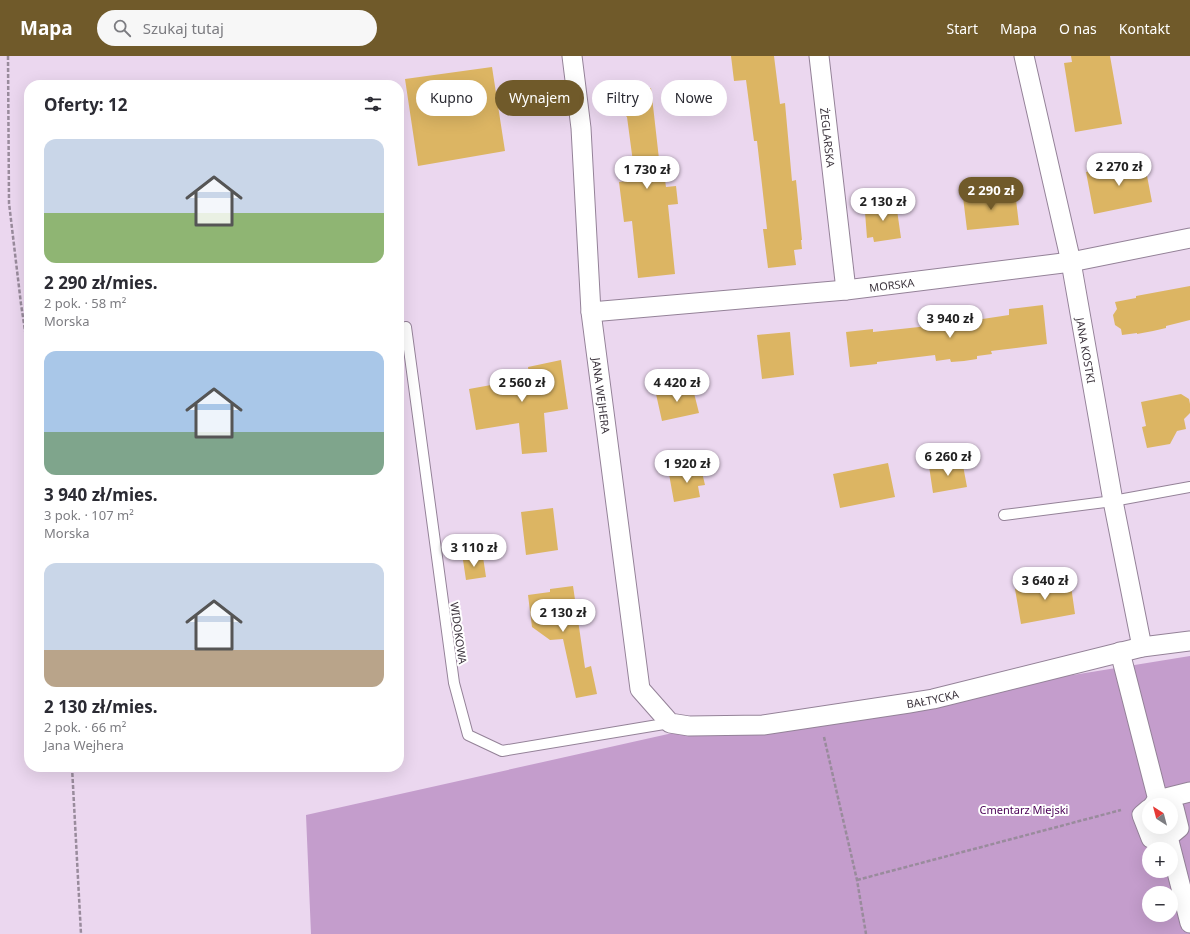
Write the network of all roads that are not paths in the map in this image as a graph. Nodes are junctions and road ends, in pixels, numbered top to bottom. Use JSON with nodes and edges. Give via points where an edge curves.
{"nodes":[{"id":1,"x":572,"y":56,"type":"edge"},
{"id":2,"x":819,"y":56,"type":"edge"},
{"id":3,"x":1024,"y":56,"type":"edge"},
{"id":4,"x":1190,"y":238,"type":"edge"},
{"id":5,"x":1071,"y":262,"type":"junction"},
{"id":6,"x":846,"y":290,"type":"junction"},
{"id":7,"x":591,"y":312,"type":"junction"},
{"id":8,"x":406,"y":327,"type":"dead end"},
{"id":9,"x":1190,"y":487,"type":"edge"},
{"id":10,"x":1113,"y":501,"type":"junction"},
{"id":11,"x":1004,"y":515,"type":"dead end"},
{"id":12,"x":1190,"y":641,"type":"edge"},
{"id":13,"x":1142,"y":647,"type":"junction"},
{"id":14,"x":1120,"y":652,"type":"junction"},
{"id":15,"x":670,"y":723,"type":"junction"},
{"id":16,"x":1190,"y":792,"type":"edge"},
{"id":17,"x":1158,"y":798,"type":"edge"},
{"id":18,"x":1176,"y":798,"type":"edge"},
{"id":19,"x":1149,"y":834,"type":"edge"},
{"id":20,"x":1172,"y":834,"type":"edge"},
{"id":21,"x":1168,"y":838,"type":"junction"},
{"id":22,"x":1190,"y":923,"type":"edge"}],
"edges":[{"from":1,"to":7,"type":"street","name":"JANA WEJHERA","via":[[581,128]]},
{"from":2,"to":6,"type":"street","name":"ŻEGLARSKA"},
{"from":3,"to":5,"type":"street","name":"JANA KOSTKI"},
{"from":4,"to":5,"type":"street","name":"MORSKA"},
{"from":5,"to":6,"type":"street","name":"MORSKA"},
{"from":5,"to":10,"type":"street","name":"JANA KOSTKI"},
{"from":6,"to":7,"type":"street","name":"MORSKA"},
{"from":7,"to":15,"type":"street","name":"JANA WEJHERA","via":[[640,689]]},
{"from":8,"to":15,"type":"lane","name":"WIDOKOWA","via":[[454,683],[468,735],[502,752]]},
{"from":9,"to":10,"type":"lane"},
{"from":10,"to":11,"type":"lane"},
{"from":10,"to":13,"type":"street","name":"JANA KOSTKI"},
{"from":12,"to":13,"type":"street","name":"BAŁTYCKA"},
{"from":13,"to":14,"type":"street","name":"BAŁTYCKA"},
{"from":14,"to":15,"type":"street","name":"BAŁTYCKA","via":[[933,699],[820,717],[763,725],[689,726]]},
{"from":14,"to":17,"type":"street"},
{"from":16,"to":18,"type":"street"},
{"from":19,"to":21,"type":"street","via":[[1151,838]]},
{"from":20,"to":21,"type":"street"},
{"from":21,"to":22,"type":"street"}]}
